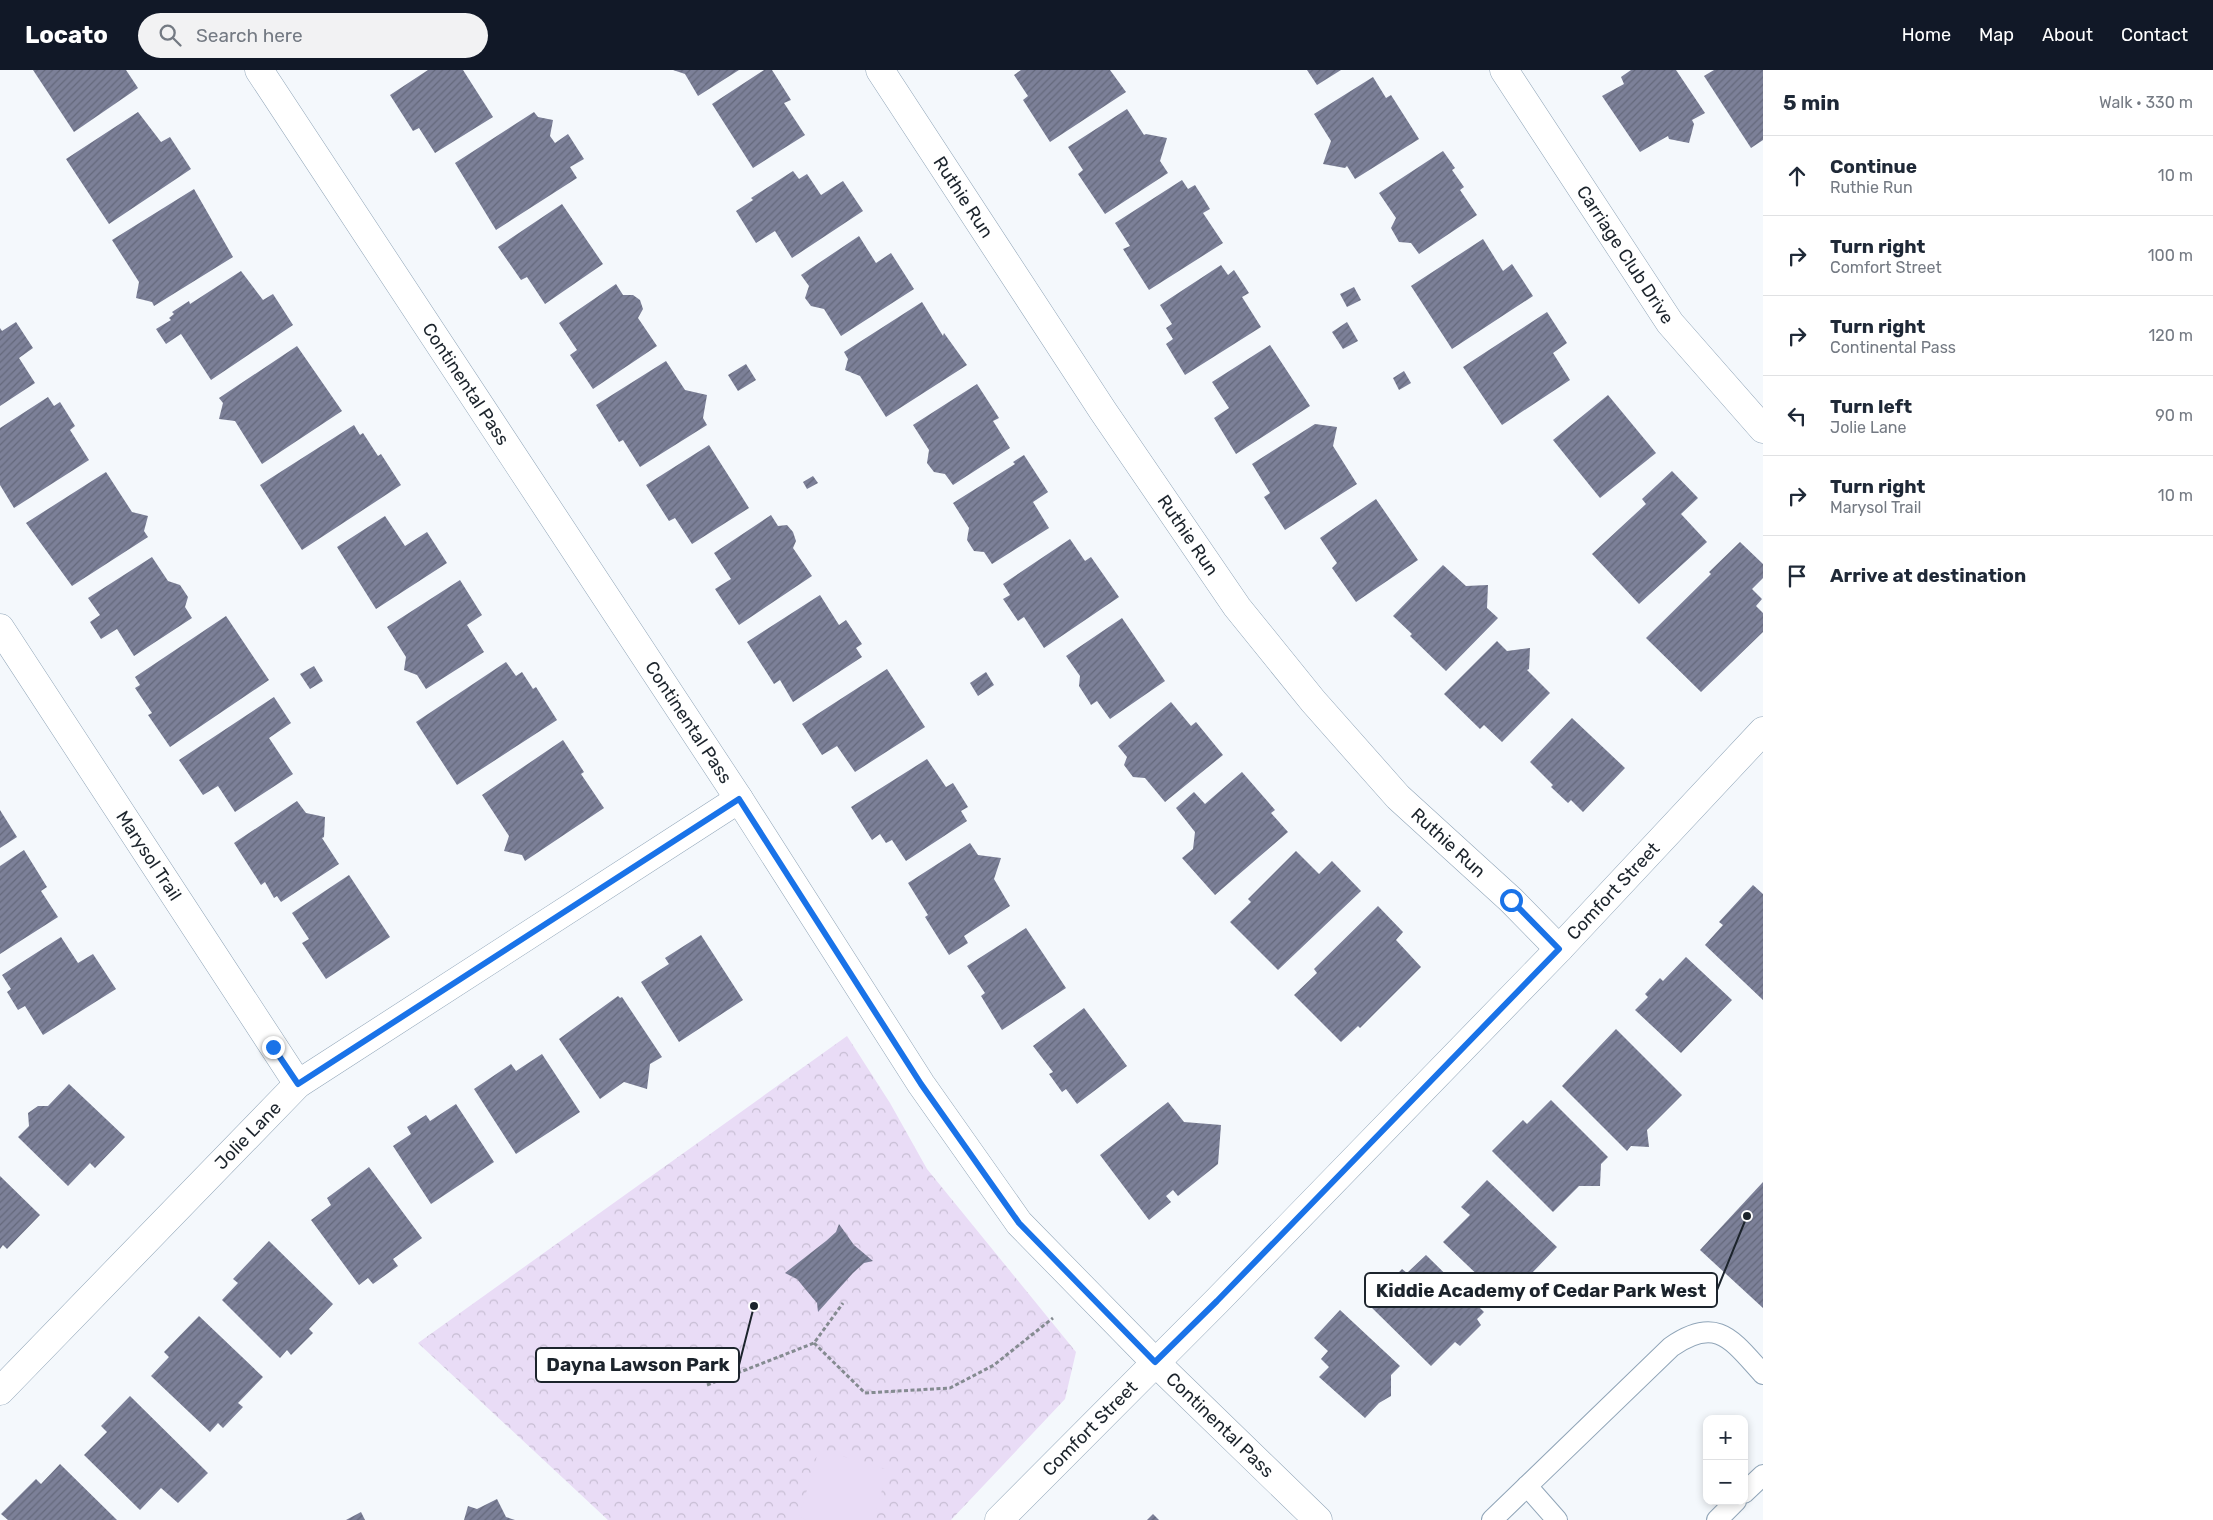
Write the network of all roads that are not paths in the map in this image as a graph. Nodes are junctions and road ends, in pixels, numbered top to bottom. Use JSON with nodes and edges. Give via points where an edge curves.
{"nodes":[{"id":1,"x":259,"y":70,"type":"edge"},
{"id":2,"x":880,"y":70,"type":"edge"},
{"id":3,"x":1504,"y":70,"type":"edge"},
{"id":4,"x":1763,"y":429,"type":"edge"},
{"id":5,"x":0,"y":628,"type":"edge"},
{"id":6,"x":1763,"y":732,"type":"edge"},
{"id":7,"x":739,"y":799,"type":"junction"},
{"id":8,"x":1559,"y":949,"type":"junction"},
{"id":9,"x":298,"y":1084,"type":"junction"},
{"id":10,"x":1155,"y":1362,"type":"junction"},
{"id":11,"x":1763,"y":1374,"type":"edge"},
{"id":12,"x":0,"y":1391,"type":"edge"},
{"id":13,"x":1763,"y":1475,"type":"edge"},
{"id":14,"x":1526,"y":1486,"type":"junction"},
{"id":15,"x":1748,"y":1489,"type":"edge"},
{"id":16,"x":1732,"y":1505,"type":"edge"},
{"id":17,"x":999,"y":1520,"type":"edge"},
{"id":18,"x":1318,"y":1520,"type":"edge"},
{"id":19,"x":1492,"y":1520,"type":"edge"},
{"id":20,"x":1557,"y":1520,"type":"edge"},
{"id":21,"x":1717,"y":1520,"type":"edge"}],
"edges":[{"from":1,"to":7,"type":"street","name":"Continental Pass"},
{"from":2,"to":8,"type":"street","name":"Ruthie Run","via":[[1103,411],[1237,607],[1398,797],[1511,900]]},
{"from":3,"to":4,"type":"street","name":"Carriage Club Drive","via":[[1670,323]]},
{"from":5,"to":9,"type":"street","name":"Marysol Trail"},
{"from":6,"to":8,"type":"street","name":"Comfort Street"},
{"from":7,"to":9,"type":"street","name":"Jolie Lane"},
{"from":7,"to":10,"type":"street","name":"Continental Pass","via":[[921,1084],[1019,1223]]},
{"from":8,"to":10,"type":"street","name":"Comfort Street"},
{"from":9,"to":12,"type":"street","name":"Jolie Lane"},
{"from":10,"to":17,"type":"street","name":"Comfort Street"},
{"from":10,"to":18,"type":"street","name":"Continental Pass"},
{"from":11,"to":14,"type":"lane","via":[[1736,1344],[1720,1334],[1702,1331],[1686,1336]]},
{"from":13,"to":15,"type":"lane"},
{"from":14,"to":19,"type":"lane"},
{"from":14,"to":20,"type":"lane"},
{"from":16,"to":21,"type":"lane"}]}
